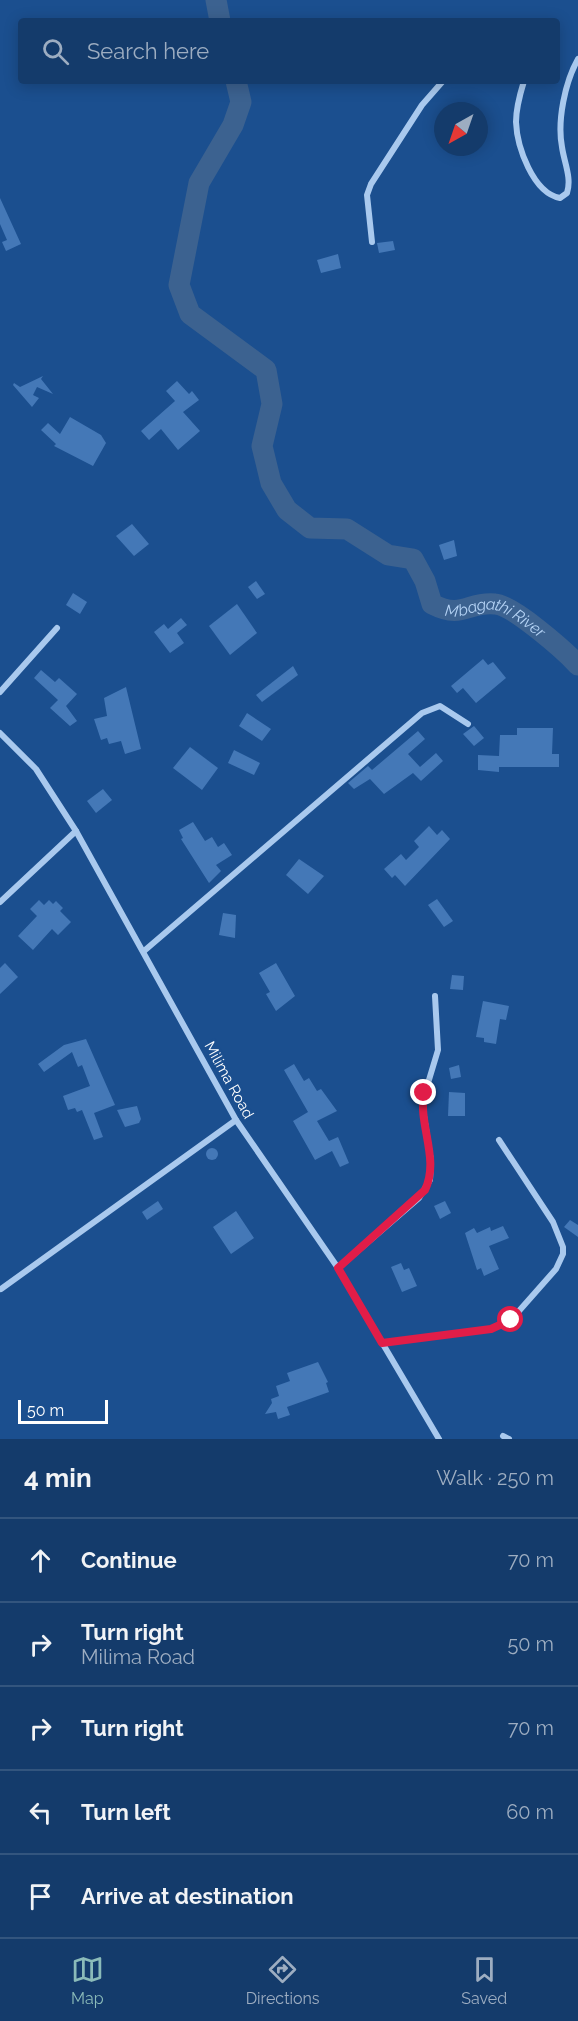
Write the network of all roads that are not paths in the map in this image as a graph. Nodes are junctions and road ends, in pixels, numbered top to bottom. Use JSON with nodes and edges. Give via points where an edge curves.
{"nodes":[{"id":1,"x":578,"y":59,"type":"edge"},
{"id":2,"x":440,"y":84,"type":"edge"},
{"id":3,"x":523,"y":84,"type":"edge"},
{"id":4,"x":372,"y":242,"type":"dead end"},
{"id":5,"x":57,"y":628,"type":"dead end"},
{"id":6,"x":0,"y":692,"type":"edge"},
{"id":7,"x":468,"y":724,"type":"dead end"},
{"id":8,"x":0,"y":733,"type":"edge"},
{"id":9,"x":76,"y":831,"type":"junction"},
{"id":10,"x":0,"y":902,"type":"edge"},
{"id":11,"x":144,"y":951,"type":"junction"},
{"id":12,"x":435,"y":996,"type":"dead end"},
{"id":13,"x":236,"y":1120,"type":"junction"},
{"id":14,"x":499,"y":1140,"type":"dead end"},
{"id":15,"x":338,"y":1268,"type":"junction"},
{"id":16,"x":1,"y":1289,"type":"edge"},
{"id":17,"x":382,"y":1343,"type":"junction"},
{"id":18,"x":439,"y":1439,"type":"edge"}],
"edges":[{"from":1,"to":3,"type":"street","via":[[570,74],[560,126],[570,185],[567,194],[560,198],[550,196],[533,177],[518,134],[517,110]]},
{"from":2,"to":4,"type":"street","via":[[422,105],[371,184],[367,195]]},
{"from":5,"to":6,"type":"street"},
{"from":7,"to":11,"type":"street","via":[[440,706],[422,713]]},
{"from":8,"to":9,"type":"street","name":"Milima Road","via":[[36,769]]},
{"from":9,"to":10,"type":"street"},
{"from":9,"to":11,"type":"street","name":"Milima Road"},
{"from":11,"to":13,"type":"street","name":"Milima Road"},
{"from":12,"to":15,"type":"street","via":[[438,1050],[422,1103],[430,1180],[418,1198]]},
{"from":13,"to":15,"type":"street","name":"Milima Road"},
{"from":13,"to":16,"type":"street"},
{"from":14,"to":17,"type":"street","via":[[553,1222],[563,1247],[556,1269],[502,1326]]},
{"from":15,"to":17,"type":"street","name":"Milima Road"},
{"from":17,"to":18,"type":"street","name":"Milima Road"}]}
